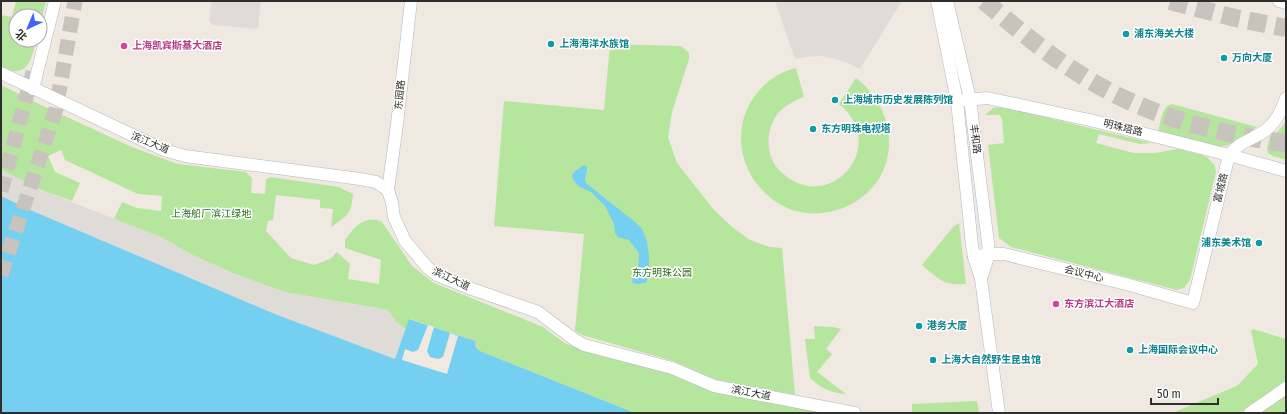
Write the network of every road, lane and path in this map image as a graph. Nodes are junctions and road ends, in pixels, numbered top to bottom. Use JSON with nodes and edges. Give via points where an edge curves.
{"nodes":[{"id":1,"x":55,"y":1,"type":"edge"},
{"id":2,"x":411,"y":1,"type":"edge"},
{"id":3,"x":1279,"y":1,"type":"edge"},
{"id":4,"x":945,"y":2,"type":"edge"},
{"id":5,"x":1286,"y":3,"type":"edge"},
{"id":6,"x":1,"y":73,"type":"edge"},
{"id":7,"x":33,"y":89,"type":"junction"},
{"id":8,"x":1286,"y":98,"type":"edge"},
{"id":9,"x":970,"y":99,"type":"junction"},
{"id":10,"x":957,"y":101,"type":"junction"},
{"id":11,"x":1229,"y":155,"type":"junction"},
{"id":12,"x":1286,"y":171,"type":"edge"},
{"id":13,"x":388,"y":190,"type":"junction"},
{"id":14,"x":989,"y":254,"type":"junction"},
{"id":15,"x":974,"y":256,"type":"junction"},
{"id":16,"x":982,"y":279,"type":"junction"},
{"id":17,"x":1193,"y":303,"type":"joint"},
{"id":18,"x":1286,"y":388,"type":"edge"},
{"id":19,"x":854,"y":413,"type":"edge"},
{"id":20,"x":999,"y":413,"type":"edge"},
{"id":21,"x":1250,"y":413,"type":"edge"}],
"edges":[{"from":1,"to":7,"type":"street"},
{"from":2,"to":13,"type":"street","name":"东园路"},
{"from":3,"to":5,"type":"street"},
{"from":4,"to":9,"type":"street","name":"丰和路"},
{"from":4,"to":10,"type":"street","name":"丰和路"},
{"from":6,"to":7,"type":"street","name":"滨江大道"},
{"from":7,"to":13,"type":"street","name":"滨江大道","via":[[164,150],[185,156],[360,179],[376,182]]},
{"from":8,"to":11,"type":"street","via":[[1276,120],[1265,130],[1236,147]]},
{"from":9,"to":10,"type":"street","name":"明珠塔路"},
{"from":9,"to":11,"type":"street","name":"明珠塔路","via":[[987,98],[1094,121]]},
{"from":9,"to":14,"type":"street","name":"丰和路"},
{"from":10,"to":15,"type":"street","name":"丰和路"},
{"from":11,"to":12,"type":"street","name":"明珠塔路"},
{"from":11,"to":17,"type":"street","name":"富城路"},
{"from":13,"to":19,"type":"street","name":"滨江大道","via":[[394,217],[405,241],[420,260],[437,275],[538,312],[566,335],[584,345],[672,368],[714,386]]},
{"from":14,"to":15,"type":"street","name":"会议中心"},
{"from":14,"to":16,"type":"street","name":"丰和路"},
{"from":14,"to":17,"type":"street","name":"会议中心","via":[[1004,254],[1047,264]]},
{"from":15,"to":16,"type":"street","name":"丰和路"},
{"from":16,"to":20,"type":"street","name":"丰和路"},
{"from":18,"to":21,"type":"street"}]}
